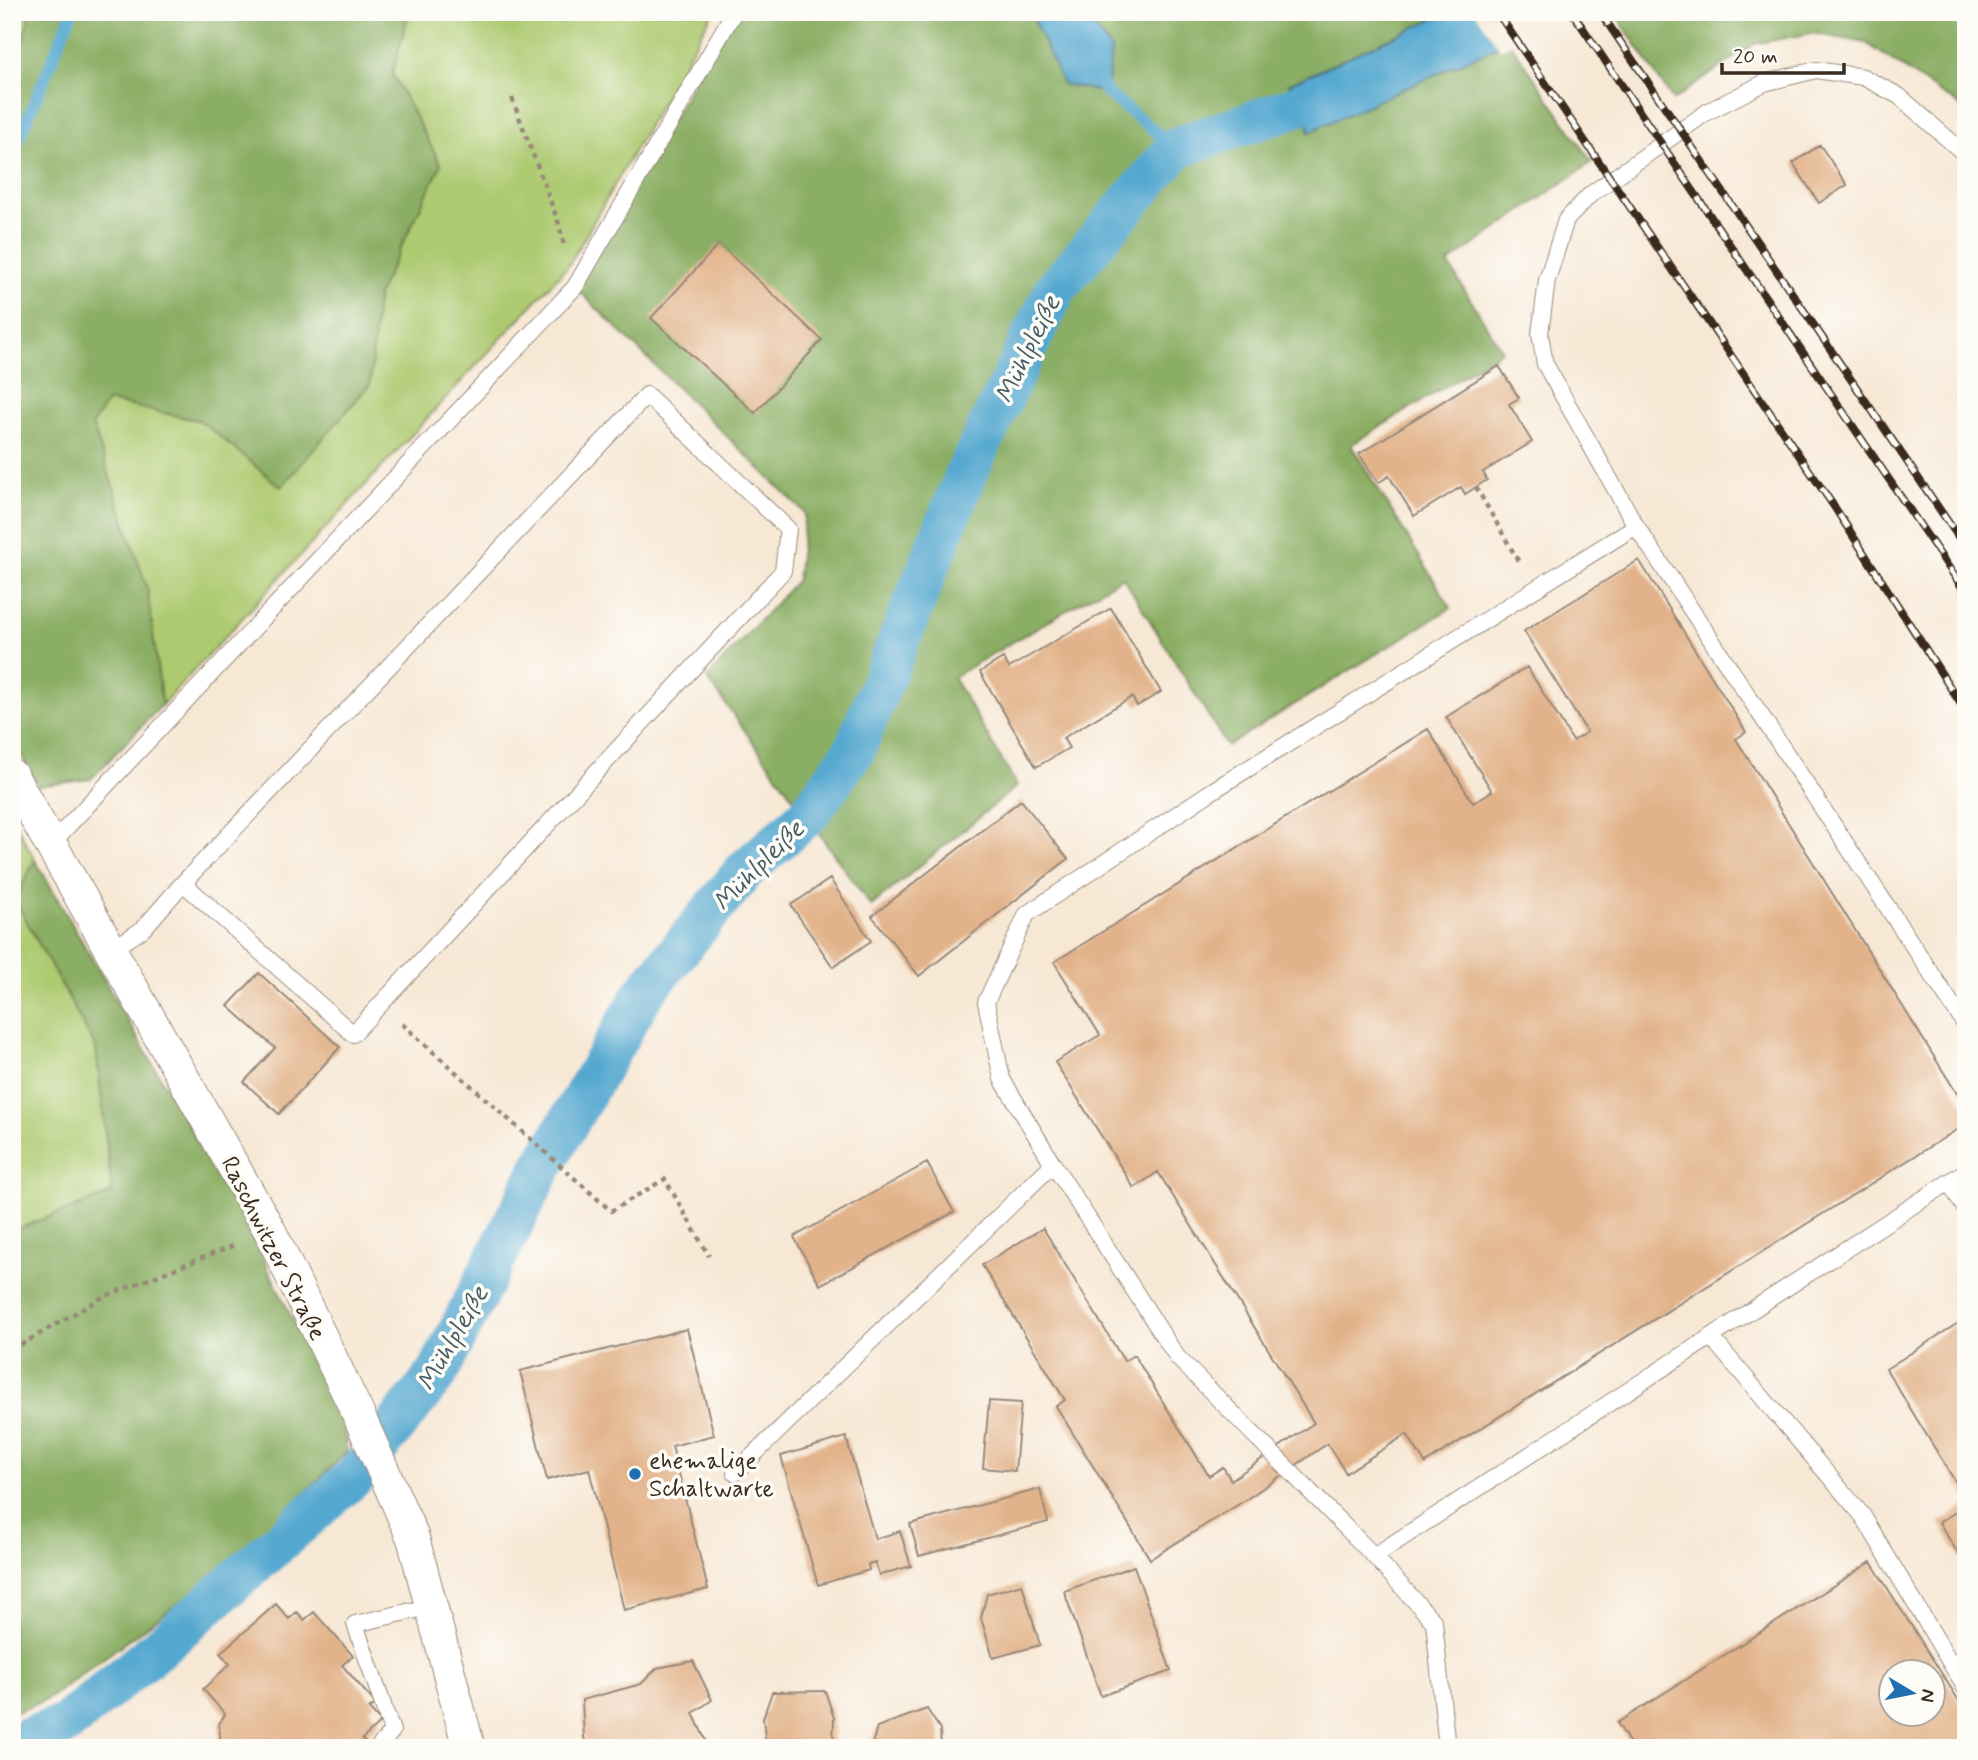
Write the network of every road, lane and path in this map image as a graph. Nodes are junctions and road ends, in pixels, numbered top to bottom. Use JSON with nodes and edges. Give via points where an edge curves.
{"nodes":[{"id":1,"x":734,"y":12,"type":"edge"},
{"id":2,"x":512,"y":98,"type":"dead end"},
{"id":3,"x":1966,"y":155,"type":"edge"},
{"id":4,"x":559,"y":224,"type":"dead end"},
{"id":5,"x":1476,"y":487,"type":"dead end"},
{"id":6,"x":1636,"y":526,"type":"junction"},
{"id":7,"x":1535,"y":589,"type":"junction"},
{"id":8,"x":12,"y":776,"type":"edge"},
{"id":9,"x":50,"y":845,"type":"junction"},
{"id":10,"x":183,"y":883,"type":"junction"},
{"id":11,"x":110,"y":951,"type":"junction"},
{"id":12,"x":380,"y":1004,"type":"junction"},
{"id":13,"x":1966,"y":1026,"type":"edge"},
{"id":14,"x":1053,"y":1164,"type":"junction"},
{"id":15,"x":1966,"y":1171,"type":"edge"},
{"id":16,"x":1949,"y":1182,"type":"junction"},
{"id":17,"x":1966,"y":1210,"type":"edge"},
{"id":18,"x":270,"y":1231,"type":"junction"},
{"id":19,"x":709,"y":1256,"type":"dead end"},
{"id":20,"x":1711,"y":1337,"type":"junction"},
{"id":21,"x":12,"y":1350,"type":"edge"},
{"id":22,"x":735,"y":1473,"type":"dead end"},
{"id":23,"x":1374,"y":1556,"type":"junction"},
{"id":24,"x":433,"y":1606,"type":"junction"},
{"id":25,"x":1966,"y":1689,"type":"edge"},
{"id":26,"x":378,"y":1748,"type":"edge"},
{"id":27,"x":469,"y":1748,"type":"edge"},
{"id":28,"x":1447,"y":1748,"type":"edge"}],
"edges":[{"from":1,"to":9,"type":"lane","via":[[575,287]]},
{"from":2,"to":4,"type":"path"},
{"from":3,"to":6,"type":"lane","via":[[1899,96],[1863,76],[1816,70],[1764,83],[1707,112],[1591,194],[1566,220],[1547,280],[1540,334],[1545,364]]},
{"from":5,"to":7,"type":"path"},
{"from":6,"to":7,"type":"lane"},
{"from":6,"to":13,"type":"lane"},
{"from":7,"to":14,"type":"lane","via":[[1209,793],[1027,914],[986,1002],[1002,1079]]},
{"from":8,"to":9,"type":"street","name":"Raschwitzer Straße"},
{"from":9,"to":11,"type":"street","name":"Raschwitzer Straße"},
{"from":10,"to":11,"type":"lane","via":[[143,929]]},
{"from":10,"to":12,"type":"lane","via":[[353,1034]]},
{"from":10,"to":12,"type":"lane","via":[[647,395],[788,529],[783,571]]},
{"from":11,"to":18,"type":"street","name":"Raschwitzer Straße"},
{"from":12,"to":19,"type":"path","via":[[611,1211],[666,1179]]},
{"from":14,"to":22,"type":"lane"},
{"from":14,"to":23,"type":"lane","via":[[1177,1357]]},
{"from":15,"to":16,"type":"lane"},
{"from":16,"to":17,"type":"lane"},
{"from":16,"to":20,"type":"lane"},
{"from":18,"to":21,"type":"path","via":[[103,1297]]},
{"from":18,"to":24,"type":"street","name":"Raschwitzer Straße","via":[[398,1502]]},
{"from":20,"to":23,"type":"lane"},
{"from":20,"to":25,"type":"lane","via":[[1863,1516]]},
{"from":23,"to":28,"type":"lane","via":[[1434,1622]]},
{"from":24,"to":26,"type":"lane","via":[[355,1624],[392,1731]]},
{"from":24,"to":27,"type":"street","name":"Raschwitzer Straße"}]}
